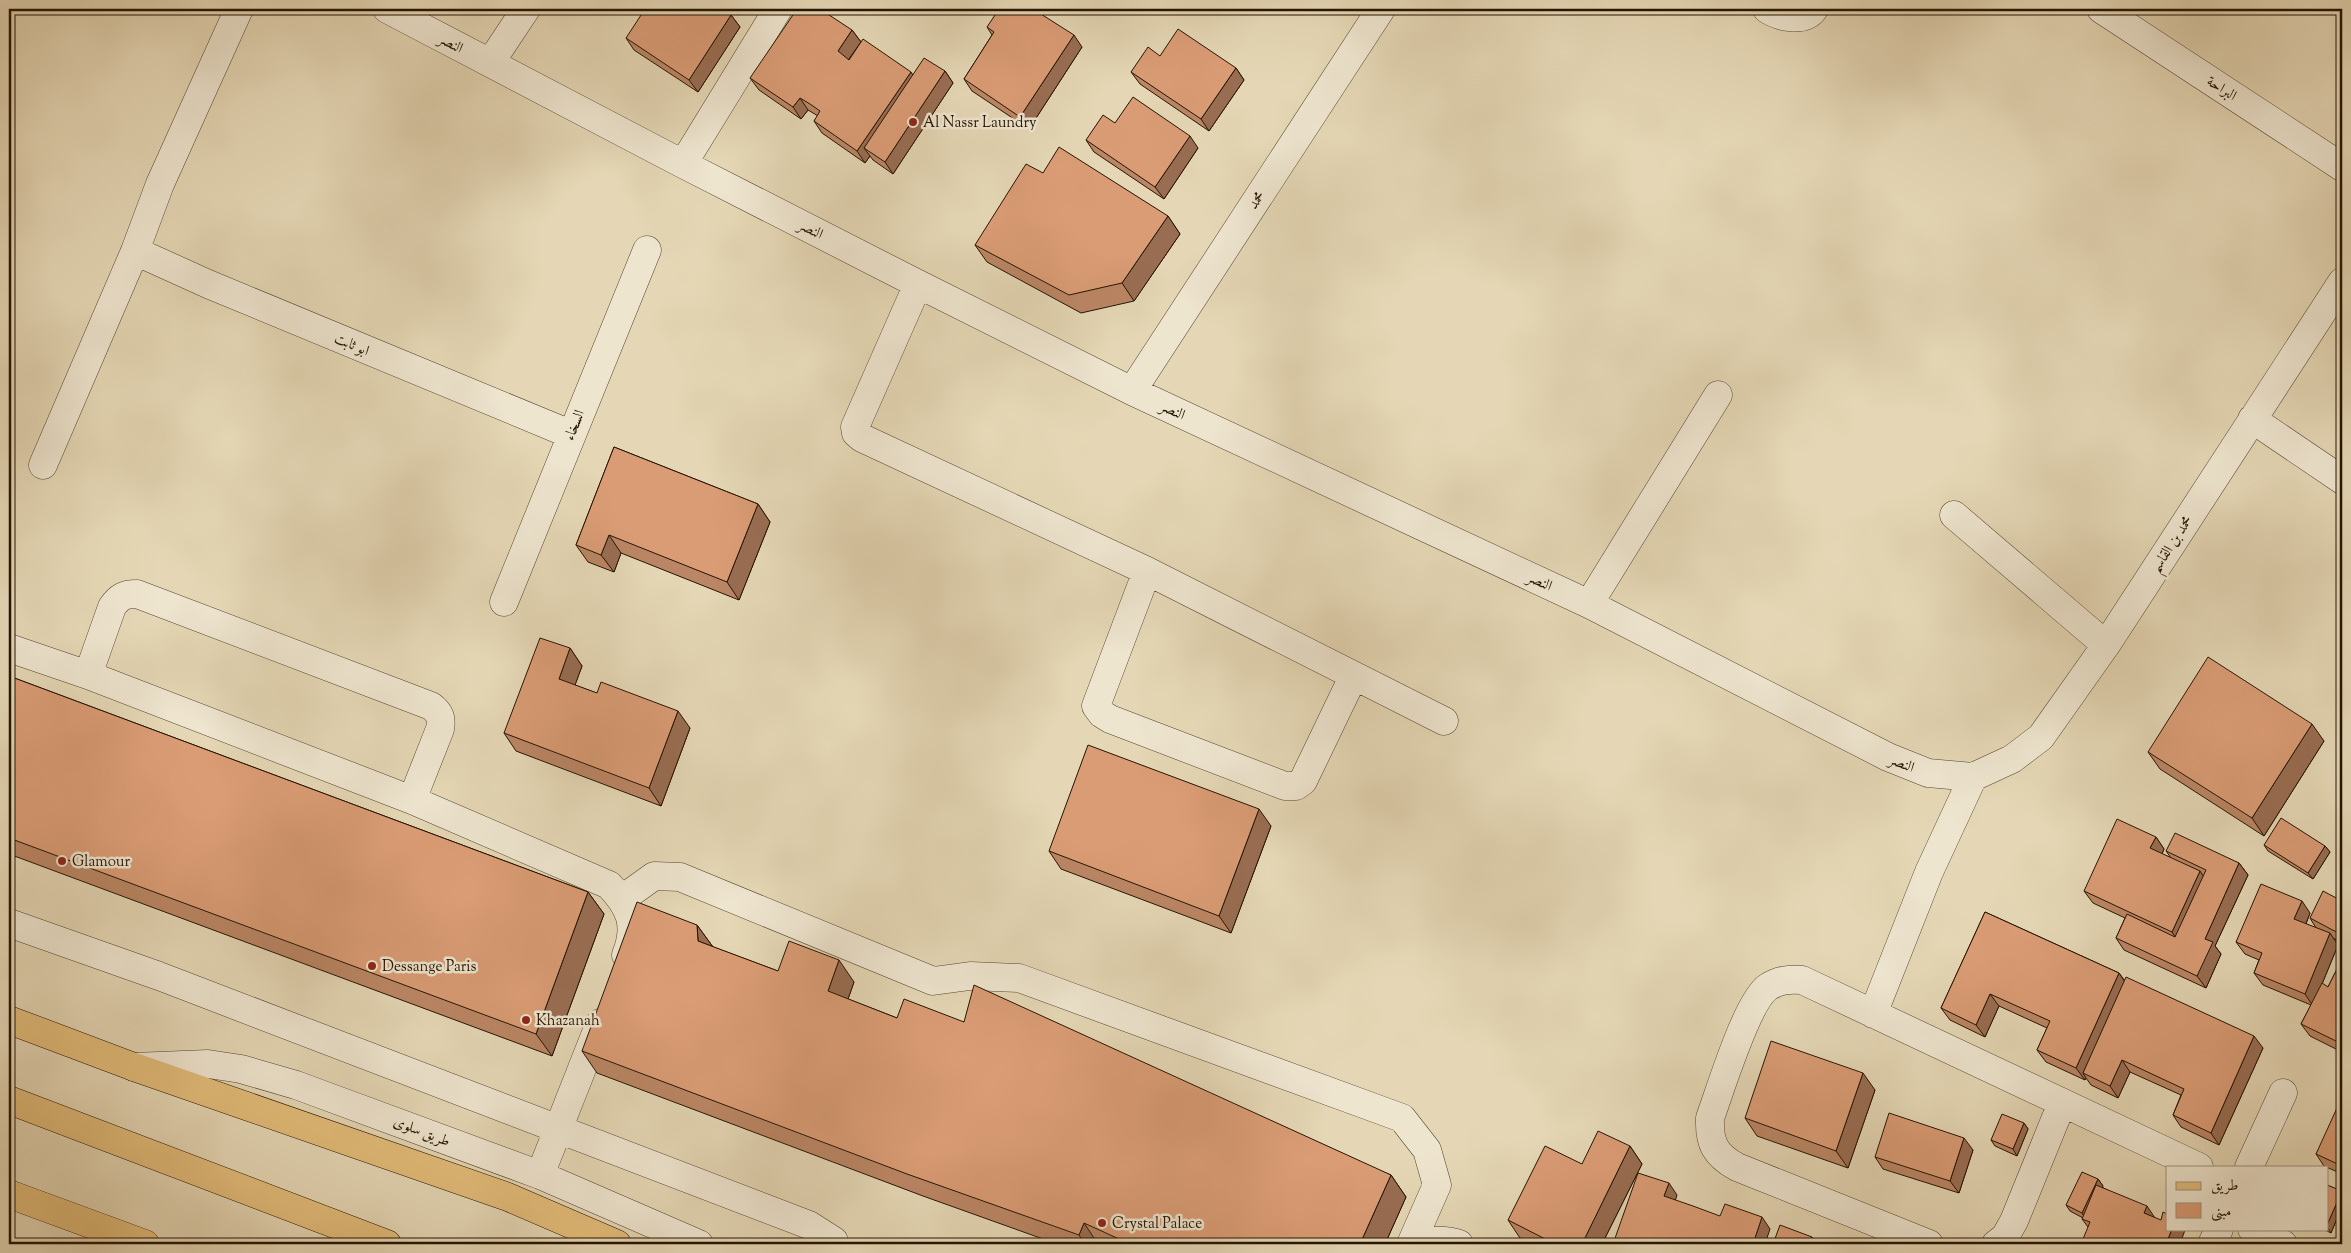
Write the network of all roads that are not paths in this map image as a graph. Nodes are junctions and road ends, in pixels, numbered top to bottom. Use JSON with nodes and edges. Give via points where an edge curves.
{"nodes":[{"id":1,"x":239,"y":9,"type":"edge"},
{"id":2,"x":387,"y":9,"type":"edge"},
{"id":3,"x":526,"y":9,"type":"edge"},
{"id":4,"x":778,"y":9,"type":"edge"},
{"id":5,"x":1381,"y":9,"type":"edge"},
{"id":6,"x":1767,"y":9,"type":"edge"},
{"id":7,"x":1814,"y":9,"type":"edge"},
{"id":8,"x":2101,"y":9,"type":"edge"},
{"id":9,"x":490,"y":63,"type":"junction"},
{"id":10,"x":683,"y":164,"type":"junction"},
{"id":11,"x":2342,"y":167,"type":"edge"},
{"id":12,"x":647,"y":250,"type":"dead end"},
{"id":13,"x":134,"y":251,"type":"junction"},
{"id":14,"x":2342,"y":282,"type":"edge"},
{"id":15,"x":918,"y":284,"type":"junction"},
{"id":16,"x":1132,"y":391,"type":"junction"},
{"id":17,"x":1718,"y":395,"type":"dead end"},
{"id":18,"x":2252,"y":419,"type":"junction"},
{"id":19,"x":570,"y":434,"type":"junction"},
{"id":20,"x":42,"y":465,"type":"dead end"},
{"id":21,"x":2342,"y":480,"type":"edge"},
{"id":22,"x":1954,"y":515,"type":"dead end"},
{"id":23,"x":1147,"y":571,"type":"junction"},
{"id":24,"x":504,"y":602,"type":"dead end"},
{"id":25,"x":1589,"y":604,"type":"junction"},
{"id":26,"x":2106,"y":645,"type":"junction"},
{"id":27,"x":9,"y":648,"type":"edge"},
{"id":28,"x":88,"y":674,"type":"junction"},
{"id":29,"x":1352,"y":677,"type":"junction"},
{"id":30,"x":1444,"y":721,"type":"dead end"},
{"id":31,"x":1972,"y":777,"type":"junction"},
{"id":32,"x":412,"y":800,"type":"junction"},
{"id":33,"x":622,"y":899,"type":"junction"},
{"id":34,"x":9,"y":923,"type":"edge"},
{"id":35,"x":1873,"y":1014,"type":"junction"},
{"id":36,"x":9,"y":1020,"type":"edge"},
{"id":37,"x":134,"y":1067,"type":"junction"},
{"id":38,"x":2283,"y":1093,"type":"dead end"},
{"id":39,"x":9,"y":1100,"type":"edge"},
{"id":40,"x":2062,"y":1103,"type":"junction"},
{"id":41,"x":559,"y":1129,"type":"junction"},
{"id":42,"x":2197,"y":1166,"type":"edge"},
{"id":43,"x":2249,"y":1166,"type":"edge"},
{"id":44,"x":540,"y":1175,"type":"junction"},
{"id":45,"x":9,"y":1194,"type":"edge"},
{"id":46,"x":2219,"y":1230,"type":"edge"},
{"id":47,"x":2254,"y":1230,"type":"edge"},
{"id":48,"x":837,"y":1243,"type":"edge"},
{"id":49,"x":145,"y":1244,"type":"edge"},
{"id":50,"x":387,"y":1244,"type":"edge"},
{"id":51,"x":617,"y":1244,"type":"edge"},
{"id":52,"x":699,"y":1244,"type":"edge"},
{"id":53,"x":1410,"y":1244,"type":"edge"},
{"id":54,"x":1417,"y":1244,"type":"edge"},
{"id":55,"x":1459,"y":1244,"type":"edge"},
{"id":56,"x":1929,"y":1244,"type":"edge"},
{"id":57,"x":1996,"y":1244,"type":"edge"},
{"id":58,"x":2212,"y":1244,"type":"edge"},
{"id":59,"x":2283,"y":1244,"type":"edge"}],
"edges":[{"from":1,"to":13,"type":"street","via":[[160,184]]},
{"from":2,"to":9,"type":"street","name":"النصر"},
{"from":3,"to":9,"type":"street"},
{"from":4,"to":10,"type":"street"},
{"from":5,"to":16,"type":"street","name":"محمد"},
{"from":6,"to":7,"type":"street","via":[[1792,18]]},
{"from":8,"to":11,"type":"street","name":"البراحة"},
{"from":9,"to":10,"type":"street","name":"النصر"},
{"from":10,"to":15,"type":"street","name":"النصر"},
{"from":12,"to":19,"type":"street","name":"السخاء"},
{"from":13,"to":19,"type":"street","name":"ابو ثابت"},
{"from":13,"to":20,"type":"street"},
{"from":14,"to":18,"type":"street","name":"محمد بن القاسم"},
{"from":15,"to":16,"type":"street","name":"النصر"},
{"from":15,"to":23,"type":"street","via":[[855,427],[856,433]]},
{"from":16,"to":25,"type":"street","name":"النصر"},
{"from":17,"to":25,"type":"street"},
{"from":18,"to":21,"type":"street"},
{"from":18,"to":26,"type":"street","name":"محمد بن القاسم"},
{"from":19,"to":24,"type":"street","name":"السخاء"},
{"from":22,"to":26,"type":"street"},
{"from":23,"to":29,"type":"street"},
{"from":23,"to":29,"type":"street","via":[[1096,706],[1110,719],[1286,786],[1296,786],[1303,780]]},
{"from":25,"to":31,"type":"street","name":"النصر","via":[[1888,757],[1928,773]]},
{"from":26,"to":31,"type":"street","name":"محمد بن القاسم","via":[[2041,737],[2012,759]]},
{"from":27,"to":28,"type":"street"},
{"from":28,"to":32,"type":"street"},
{"from":28,"to":32,"type":"street","via":[[112,607],[126,594],[137,594],[432,706],[442,720]]},
{"from":29,"to":30,"type":"street"},
{"from":31,"to":35,"type":"street","via":[[1929,872]]},
{"from":32,"to":33,"type":"street","via":[[609,885]]},
{"from":33,"to":41,"type":"street","via":[[632,922],[630,944]]},
{"from":33,"to":53,"type":"street","via":[[654,876],[680,876],[933,981],[970,976],[1020,978],[1402,1118],[1427,1150],[1437,1185]]},
{"from":34,"to":41,"type":"street","via":[[159,976]]},
{"from":35,"to":40,"type":"street"},
{"from":35,"to":56,"type":"street","via":[[1802,980],[1790,979],[1767,988],[1752,1006],[1710,1118],[1709,1133],[1714,1148],[1724,1160],[1737,1167]]},
{"from":36,"to":37,"type":"main road","name":"طريق سلوى"},
{"from":37,"to":44,"type":"street","name":"طريق سلوى","via":[[208,1064],[241,1069],[296,1085]]},
{"from":37,"to":51,"type":"main road","name":"طريق سلوى","via":[[508,1197]]},
{"from":38,"to":43,"type":"street"},
{"from":39,"to":50,"type":"main road"},
{"from":40,"to":42,"type":"street"},
{"from":40,"to":57,"type":"street","via":[[2014,1220],[2005,1237]]},
{"from":41,"to":44,"type":"street"},
{"from":41,"to":48,"type":"street","via":[[808,1225]]},
{"from":44,"to":52,"type":"street","name":"طريق سلوى"},
{"from":45,"to":49,"type":"main road"},
{"from":46,"to":58,"type":"street"},
{"from":47,"to":59,"type":"street"},
{"from":54,"to":55,"type":"street","via":[[1431,1240]]}]}
